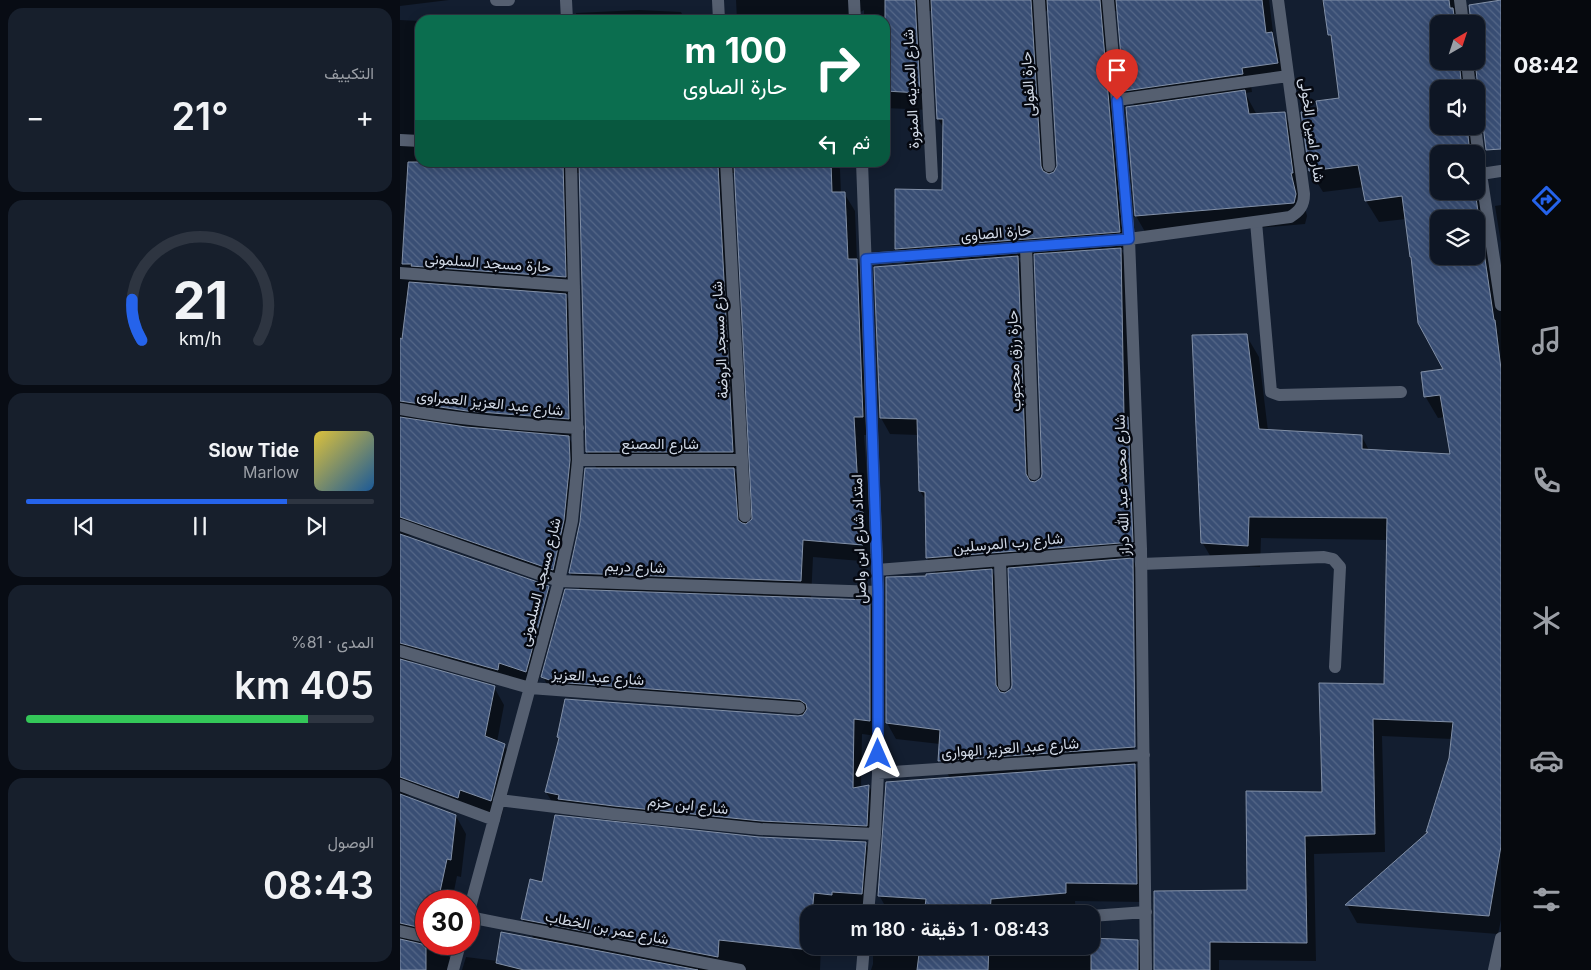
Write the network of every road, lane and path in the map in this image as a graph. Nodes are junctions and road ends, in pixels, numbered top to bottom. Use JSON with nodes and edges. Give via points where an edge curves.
{"nodes":[{"id":1,"x":496,"y":0,"type":"edge"},
{"id":2,"x":509,"y":0,"type":"edge"},
{"id":3,"x":566,"y":0,"type":"edge"},
{"id":4,"x":718,"y":0,"type":"edge"},
{"id":5,"x":854,"y":0,"type":"edge"},
{"id":6,"x":923,"y":0,"type":"edge"},
{"id":7,"x":1039,"y":0,"type":"edge"},
{"id":8,"x":1108,"y":0,"type":"edge"},
{"id":9,"x":1278,"y":0,"type":"edge"},
{"id":10,"x":1460,"y":0,"type":"edge"},
{"id":11,"x":567,"y":15,"type":"edge"},
{"id":12,"x":719,"y":15,"type":"edge"},
{"id":13,"x":855,"y":15,"type":"edge"},
{"id":14,"x":1462,"y":15,"type":"edge"},
{"id":15,"x":1288,"y":76,"type":"junction"},
{"id":16,"x":1117,"y":100,"type":"junction"},
{"id":17,"x":400,"y":140,"type":"edge"},
{"id":18,"x":415,"y":141,"type":"edge"},
{"id":19,"x":1049,"y":166,"type":"dead end"},
{"id":20,"x":571,"y":167,"type":"edge"},
{"id":21,"x":726,"y":167,"type":"edge"},
{"id":22,"x":862,"y":167,"type":"edge"},
{"id":23,"x":1501,"y":171,"type":"edge"},
{"id":24,"x":1485,"y":173,"type":"edge"},
{"id":25,"x":932,"y":176,"type":"dead end"},
{"id":26,"x":1485,"y":200,"type":"edge"},
{"id":27,"x":1256,"y":222,"type":"junction"},
{"id":28,"x":1129,"y":239,"type":"junction"},
{"id":29,"x":1026,"y":247,"type":"junction"},
{"id":30,"x":866,"y":259,"type":"junction"},
{"id":31,"x":400,"y":273,"type":"edge"},
{"id":32,"x":574,"y":286,"type":"junction"},
{"id":33,"x":1501,"y":305,"type":"edge"},
{"id":34,"x":1401,"y":392,"type":"dead end"},
{"id":35,"x":400,"y":409,"type":"edge"},
{"id":36,"x":578,"y":428,"type":"junction"},
{"id":37,"x":578,"y":460,"type":"junction"},
{"id":38,"x":742,"y":460,"type":"junction"},
{"id":39,"x":1034,"y":474,"type":"dead end"},
{"id":40,"x":745,"y":516,"type":"dead end"},
{"id":41,"x":400,"y":525,"type":"edge"},
{"id":42,"x":1141,"y":549,"type":"junction"},
{"id":43,"x":1000,"y":560,"type":"junction"},
{"id":44,"x":1141,"y":564,"type":"junction"},
{"id":45,"x":877,"y":570,"type":"junction"},
{"id":46,"x":559,"y":581,"type":"junction"},
{"id":47,"x":878,"y":592,"type":"junction"},
{"id":48,"x":400,"y":651,"type":"edge"},
{"id":49,"x":1335,"y":667,"type":"dead end"},
{"id":50,"x":1004,"y":686,"type":"dead end"},
{"id":51,"x":530,"y":688,"type":"junction"},
{"id":52,"x":799,"y":708,"type":"dead end"},
{"id":53,"x":1144,"y":755,"type":"junction"},
{"id":54,"x":878,"y":772,"type":"junction"},
{"id":55,"x":400,"y":785,"type":"edge"},
{"id":56,"x":499,"y":800,"type":"junction"},
{"id":57,"x":494,"y":820,"type":"junction"},
{"id":58,"x":875,"y":834,"type":"junction"},
{"id":59,"x":475,"y":890,"type":"edge"},
{"id":60,"x":869,"y":905,"type":"edge"},
{"id":61,"x":1146,"y":912,"type":"junction"},
{"id":62,"x":1100,"y":915,"type":"edge"},
{"id":63,"x":480,"y":920,"type":"edge"},
{"id":64,"x":400,"y":931,"type":"edge"},
{"id":65,"x":415,"y":934,"type":"edge"},
{"id":66,"x":1501,"y":938,"type":"edge"},
{"id":67,"x":456,"y":955,"type":"edge"},
{"id":68,"x":863,"y":955,"type":"edge"},
{"id":69,"x":453,"y":970,"type":"edge"},
{"id":70,"x":740,"y":970,"type":"edge"},
{"id":71,"x":862,"y":970,"type":"edge"},
{"id":72,"x":1146,"y":970,"type":"edge"},
{"id":73,"x":1494,"y":970,"type":"edge"}],
"edges":[{"from":1,"to":2,"type":"street"},
{"from":3,"to":11,"type":"street"},
{"from":4,"to":12,"type":"street"},
{"from":5,"to":13,"type":"street"},
{"from":6,"to":25,"type":"street","name":"شارع المدينه المنورة"},
{"from":7,"to":19,"type":"street","name":"حارة الفولى"},
{"from":8,"to":16,"type":"street","name":"شارع محمد عبد الله دراز"},
{"from":9,"to":15,"type":"street","name":"شارع امين الخولى"},
{"from":10,"to":14,"type":"street"},
{"from":15,"to":16,"type":"street"},
{"from":15,"to":27,"type":"street","name":"شارع امين الخولى","via":[[1304,201],[1297,213],[1290,217]]},
{"from":16,"to":28,"type":"street","name":"شارع محمد عبد الله دراز"},
{"from":17,"to":18,"type":"street"},
{"from":20,"to":32,"type":"street","name":"شارع مسجد السلمونى"},
{"from":21,"to":38,"type":"street","name":"شارع مسجد الروضة"},
{"from":22,"to":30,"type":"street","name":"امتداد شارع ابن واصل"},
{"from":23,"to":24,"type":"street"},
{"from":26,"to":33,"type":"street"},
{"from":27,"to":28,"type":"street","name":"شارع امين الخولى"},
{"from":27,"to":34,"type":"street","via":[[1271,392],[1279,395]]},
{"from":28,"to":29,"type":"street","name":"حارة الصاوى"},
{"from":28,"to":42,"type":"street","name":"شارع محمد عبد الله دراز"},
{"from":29,"to":30,"type":"street","name":"حارة الصاوى"},
{"from":29,"to":39,"type":"street","name":"حارة رزق محجوب"},
{"from":30,"to":45,"type":"street","name":"امتداد شارع ابن واصل"},
{"from":31,"to":32,"type":"street","name":"حارة مسجد السلمونى"},
{"from":32,"to":36,"type":"street","name":"شارع مسجد السلمونى"},
{"from":35,"to":36,"type":"street","name":"شارع عبد العزيز العمراوى"},
{"from":36,"to":37,"type":"street","name":"شارع مسجد السلمونى"},
{"from":37,"to":38,"type":"street","name":"شارع المصنع"},
{"from":37,"to":46,"type":"street","name":"شارع مسجد السلمونى","via":[[572,521]]},
{"from":38,"to":40,"type":"street","name":"شارع مسجد الروضة"},
{"from":41,"to":46,"type":"street","name":"شارع دريم"},
{"from":42,"to":43,"type":"street","name":"شارع رب المرسلين"},
{"from":42,"to":44,"type":"street","name":"شارع محمد عبد الله دراز"},
{"from":43,"to":45,"type":"street","name":"شارع رب المرسلين"},
{"from":43,"to":50,"type":"street"},
{"from":44,"to":49,"type":"street","via":[[1333,559],[1340,567]]},
{"from":44,"to":53,"type":"street","name":"شارع محمد عبد الله دراز"},
{"from":45,"to":47,"type":"street","name":"امتداد شارع ابن واصل"},
{"from":46,"to":47,"type":"street","name":"شارع دريم"},
{"from":46,"to":51,"type":"street","name":"شارع مسجد السلمونى"},
{"from":47,"to":54,"type":"street","name":"امتداد شارع ابن واصل"},
{"from":48,"to":51,"type":"street","name":"شارع عبد العزيز"},
{"from":51,"to":52,"type":"street","name":"شارع عبد العزيز"},
{"from":51,"to":56,"type":"street","name":"شارع مسجد السلمونى"},
{"from":53,"to":54,"type":"street","name":"شارع عبد العزيز الهوارى"},
{"from":53,"to":61,"type":"street","name":"شارع محمد عبد الله دراز"},
{"from":54,"to":58,"type":"street","name":"امتداد شارع ابن واصل"},
{"from":55,"to":57,"type":"street"},
{"from":56,"to":57,"type":"street","name":"شارع مسجد السلمونى"},
{"from":56,"to":58,"type":"street","name":"شارع ابن حزم","via":[[760,829]]},
{"from":57,"to":59,"type":"street","name":"شارع مسجد السلمونى"},
{"from":58,"to":60,"type":"street","name":"امتداد شارع ابن واصل"},
{"from":61,"to":62,"type":"street"},
{"from":61,"to":72,"type":"street","name":"شارع محمد عبد الله دراز"},
{"from":63,"to":70,"type":"street","name":"شارع عمر بن الخطاب"},
{"from":64,"to":65,"type":"street"},
{"from":66,"to":73,"type":"street"},
{"from":67,"to":69,"type":"street"},
{"from":68,"to":71,"type":"street"}]}
